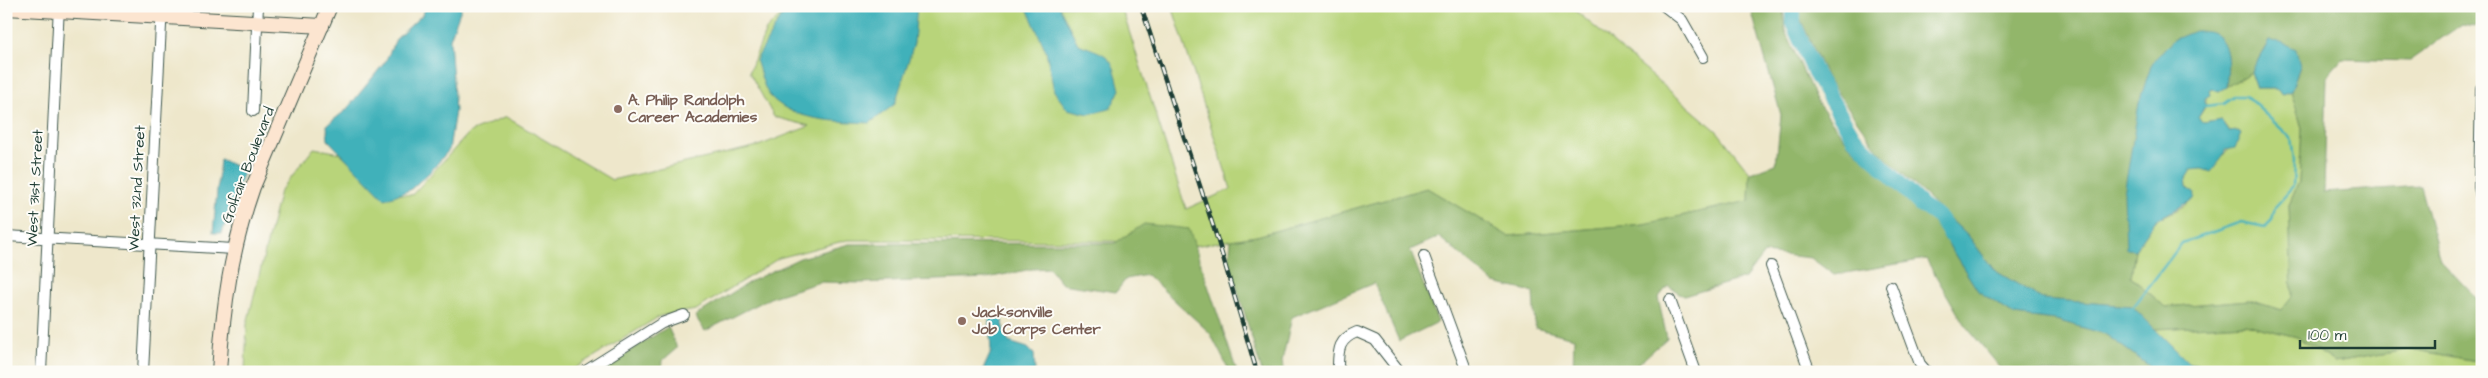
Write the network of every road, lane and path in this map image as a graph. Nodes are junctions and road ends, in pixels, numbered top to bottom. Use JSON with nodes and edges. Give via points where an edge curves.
{"nodes":[{"id":1,"x":258,"y":6,"type":"edge"},
{"id":2,"x":330,"y":6,"type":"edge"},
{"id":3,"x":1664,"y":6,"type":"edge"},
{"id":4,"x":6,"y":8,"type":"edge"},
{"id":5,"x":59,"y":9,"type":"edge"},
{"id":6,"x":161,"y":12,"type":"edge"},
{"id":7,"x":257,"y":22,"type":"junction"},
{"id":8,"x":322,"y":26,"type":"junction"},
{"id":9,"x":1703,"y":57,"type":"dead end"},
{"id":10,"x":2481,"y":88,"type":"edge"},
{"id":11,"x":253,"y":111,"type":"dead end"},
{"id":12,"x":2481,"y":143,"type":"edge"},
{"id":13,"x":2482,"y":202,"type":"edge"},
{"id":14,"x":6,"y":236,"type":"edge"},
{"id":15,"x":48,"y":239,"type":"junction"},
{"id":16,"x":150,"y":245,"type":"junction"},
{"id":17,"x":234,"y":249,"type":"junction"},
{"id":18,"x":1424,"y":256,"type":"dead end"},
{"id":19,"x":1771,"y":266,"type":"dead end"},
{"id":20,"x":1891,"y":286,"type":"dead end"},
{"id":21,"x":1670,"y":300,"type":"dead end"},
{"id":22,"x":684,"y":315,"type":"dead end"},
{"id":23,"x":1923,"y":369,"type":"edge"},
{"id":24,"x":40,"y":372,"type":"edge"},
{"id":25,"x":143,"y":372,"type":"edge"},
{"id":26,"x":220,"y":372,"type":"edge"},
{"id":27,"x":584,"y":372,"type":"edge"},
{"id":28,"x":1342,"y":372,"type":"edge"},
{"id":29,"x":1400,"y":372,"type":"edge"},
{"id":30,"x":1467,"y":372,"type":"edge"},
{"id":31,"x":1696,"y":372,"type":"edge"},
{"id":32,"x":1810,"y":372,"type":"edge"}],
"edges":[{"from":1,"to":7,"type":"street"},
{"from":2,"to":8,"type":"main road","name":"Golfair Boulevard"},
{"from":3,"to":9,"type":"street","via":[[1682,20]]},
{"from":4,"to":5,"type":"main road"},
{"from":5,"to":6,"type":"main road"},
{"from":5,"to":15,"type":"street","name":"West 31st Street"},
{"from":6,"to":7,"type":"main road"},
{"from":6,"to":16,"type":"street","name":"West 32nd Street"},
{"from":7,"to":8,"type":"main road"},
{"from":7,"to":11,"type":"street"},
{"from":8,"to":17,"type":"main road","name":"Golfair Boulevard","via":[[253,187]]},
{"from":10,"to":12,"type":"street"},
{"from":12,"to":13,"type":"street","via":[[2478,187]]},
{"from":14,"to":15,"type":"street"},
{"from":15,"to":16,"type":"street"},
{"from":15,"to":24,"type":"street","name":"West 31st Street"},
{"from":16,"to":17,"type":"street"},
{"from":16,"to":25,"type":"street","name":"West 32nd Street"},
{"from":17,"to":26,"type":"main road","name":"Golfair Boulevard","via":[[224,301]]},
{"from":18,"to":30,"type":"street"},
{"from":19,"to":32,"type":"street"},
{"from":20,"to":23,"type":"street"},
{"from":21,"to":31,"type":"street"},
{"from":22,"to":27,"type":"street","via":[[662,324]]},
{"from":28,"to":29,"type":"street","via":[[1338,367],[1340,342],[1357,332],[1376,340]]}]}
